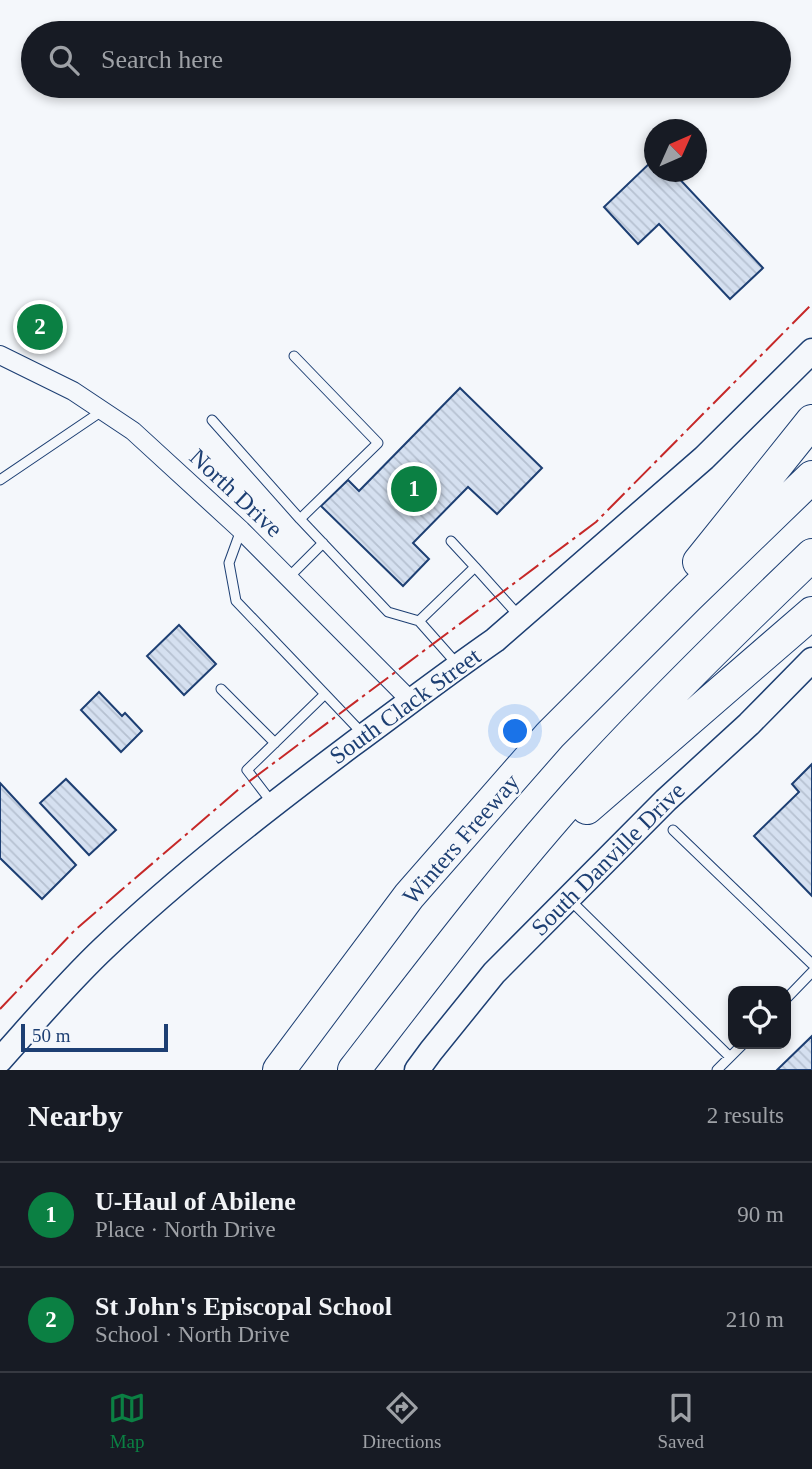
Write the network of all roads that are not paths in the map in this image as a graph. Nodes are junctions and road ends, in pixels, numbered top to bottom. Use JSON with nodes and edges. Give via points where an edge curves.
{"nodes":[{"id":1,"x":812,"y":351,"type":"edge"},
{"id":2,"x":0,"y":355,"type":"edge"},
{"id":3,"x":294,"y":356,"type":"dead end"},
{"id":4,"x":102,"y":411,"type":"junction"},
{"id":5,"x":212,"y":421,"type":"dead end"},
{"id":6,"x":812,"y":421,"type":"edge"},
{"id":7,"x":812,"y":477,"type":"edge"},
{"id":8,"x":0,"y":480,"type":"edge"},
{"id":9,"x":300,"y":519,"type":"junction"},
{"id":10,"x":242,"y":530,"type":"junction"},
{"id":11,"x":451,"y":541,"type":"dead end"},
{"id":12,"x":323,"y":543,"type":"junction"},
{"id":13,"x":812,"y":555,"type":"edge"},
{"id":14,"x":475,"y":567,"type":"junction"},
{"id":15,"x":289,"y":577,"type":"junction"},
{"id":16,"x":812,"y":613,"type":"edge"},
{"id":17,"x":520,"y":618,"type":"junction"},
{"id":18,"x":419,"y":621,"type":"junction"},
{"id":19,"x":812,"y":660,"type":"edge"},
{"id":20,"x":458,"y":666,"type":"junction"},
{"id":21,"x":221,"y":689,"type":"dead end"},
{"id":22,"x":324,"y":694,"type":"junction"},
{"id":23,"x":411,"y":701,"type":"junction"},
{"id":24,"x":365,"y":735,"type":"junction"},
{"id":25,"x":275,"y":743,"type":"junction"},
{"id":26,"x":525,"y":763,"type":"junction"},
{"id":27,"x":273,"y":804,"type":"junction"},
{"id":28,"x":673,"y":830,"type":"dead end"},
{"id":29,"x":497,"y":888,"type":"junction"},
{"id":30,"x":568,"y":898,"type":"junction"},
{"id":31,"x":812,"y":964,"type":"edge"},
{"id":32,"x":812,"y":972,"type":"edge"},
{"id":33,"x":791,"y":994,"type":"edge"},
{"id":34,"x":738,"y":1049,"type":"edge"},
{"id":35,"x":730,"y":1057,"type":"junction"},
{"id":36,"x":0,"y":1060,"type":"edge"},
{"id":37,"x":279,"y":1070,"type":"edge"},
{"id":38,"x":354,"y":1070,"type":"edge"},
{"id":39,"x":417,"y":1070,"type":"edge"},
{"id":40,"x":717,"y":1070,"type":"edge"}],
"edges":[{"from":1,"to":17,"type":"main road","name":"South Clack Street","via":[[704,458]]},
{"from":2,"to":4,"type":"street","name":"North Drive","via":[[73,391]]},
{"from":3,"to":9,"type":"lane","via":[[378,443]]},
{"from":4,"to":8,"type":"lane"},
{"from":4,"to":10,"type":"street","name":"North Drive","via":[[133,431]]},
{"from":5,"to":9,"type":"lane"},
{"from":6,"to":26,"type":"highway","via":[[710,550]]},
{"from":7,"to":26,"type":"highway","name":"Winters Freeway"},
{"from":9,"to":12,"type":"lane"},
{"from":10,"to":15,"type":"street","name":"North Drive"},
{"from":10,"to":22,"type":"lane","via":[[229,563],[236,601]]},
{"from":11,"to":14,"type":"lane"},
{"from":12,"to":15,"type":"lane"},
{"from":12,"to":18,"type":"lane","via":[[388,612]]},
{"from":13,"to":29,"type":"highway","via":[[707,655],[594,775]]},
{"from":14,"to":17,"type":"lane"},
{"from":14,"to":18,"type":"lane"},
{"from":15,"to":23,"type":"street","name":"North Drive"},
{"from":16,"to":29,"type":"highway"},
{"from":17,"to":20,"type":"main road","name":"South Clack Street"},
{"from":18,"to":20,"type":"lane"},
{"from":19,"to":30,"type":"main road","name":"South Danville Drive"},
{"from":20,"to":23,"type":"main road","name":"South Clack Street"},
{"from":21,"to":25,"type":"lane"},
{"from":22,"to":24,"type":"lane"},
{"from":22,"to":25,"type":"lane"},
{"from":23,"to":24,"type":"main road","name":"South Clack Street"},
{"from":24,"to":27,"type":"main road","name":"South Clack Street"},
{"from":25,"to":27,"type":"lane","via":[[247,770]]},
{"from":26,"to":37,"type":"highway","name":"Winters Freeway","via":[[409,896]]},
{"from":27,"to":36,"type":"main road","name":"South Clack Street","via":[[180,878],[103,948]]},
{"from":28,"to":31,"type":"lane"},
{"from":29,"to":38,"type":"highway"},
{"from":30,"to":35,"type":"lane"},
{"from":30,"to":39,"type":"main road","name":"South Danville Drive","via":[[494,974]]},
{"from":32,"to":33,"type":"lane"},
{"from":34,"to":35,"type":"lane"},
{"from":35,"to":40,"type":"lane"}]}
